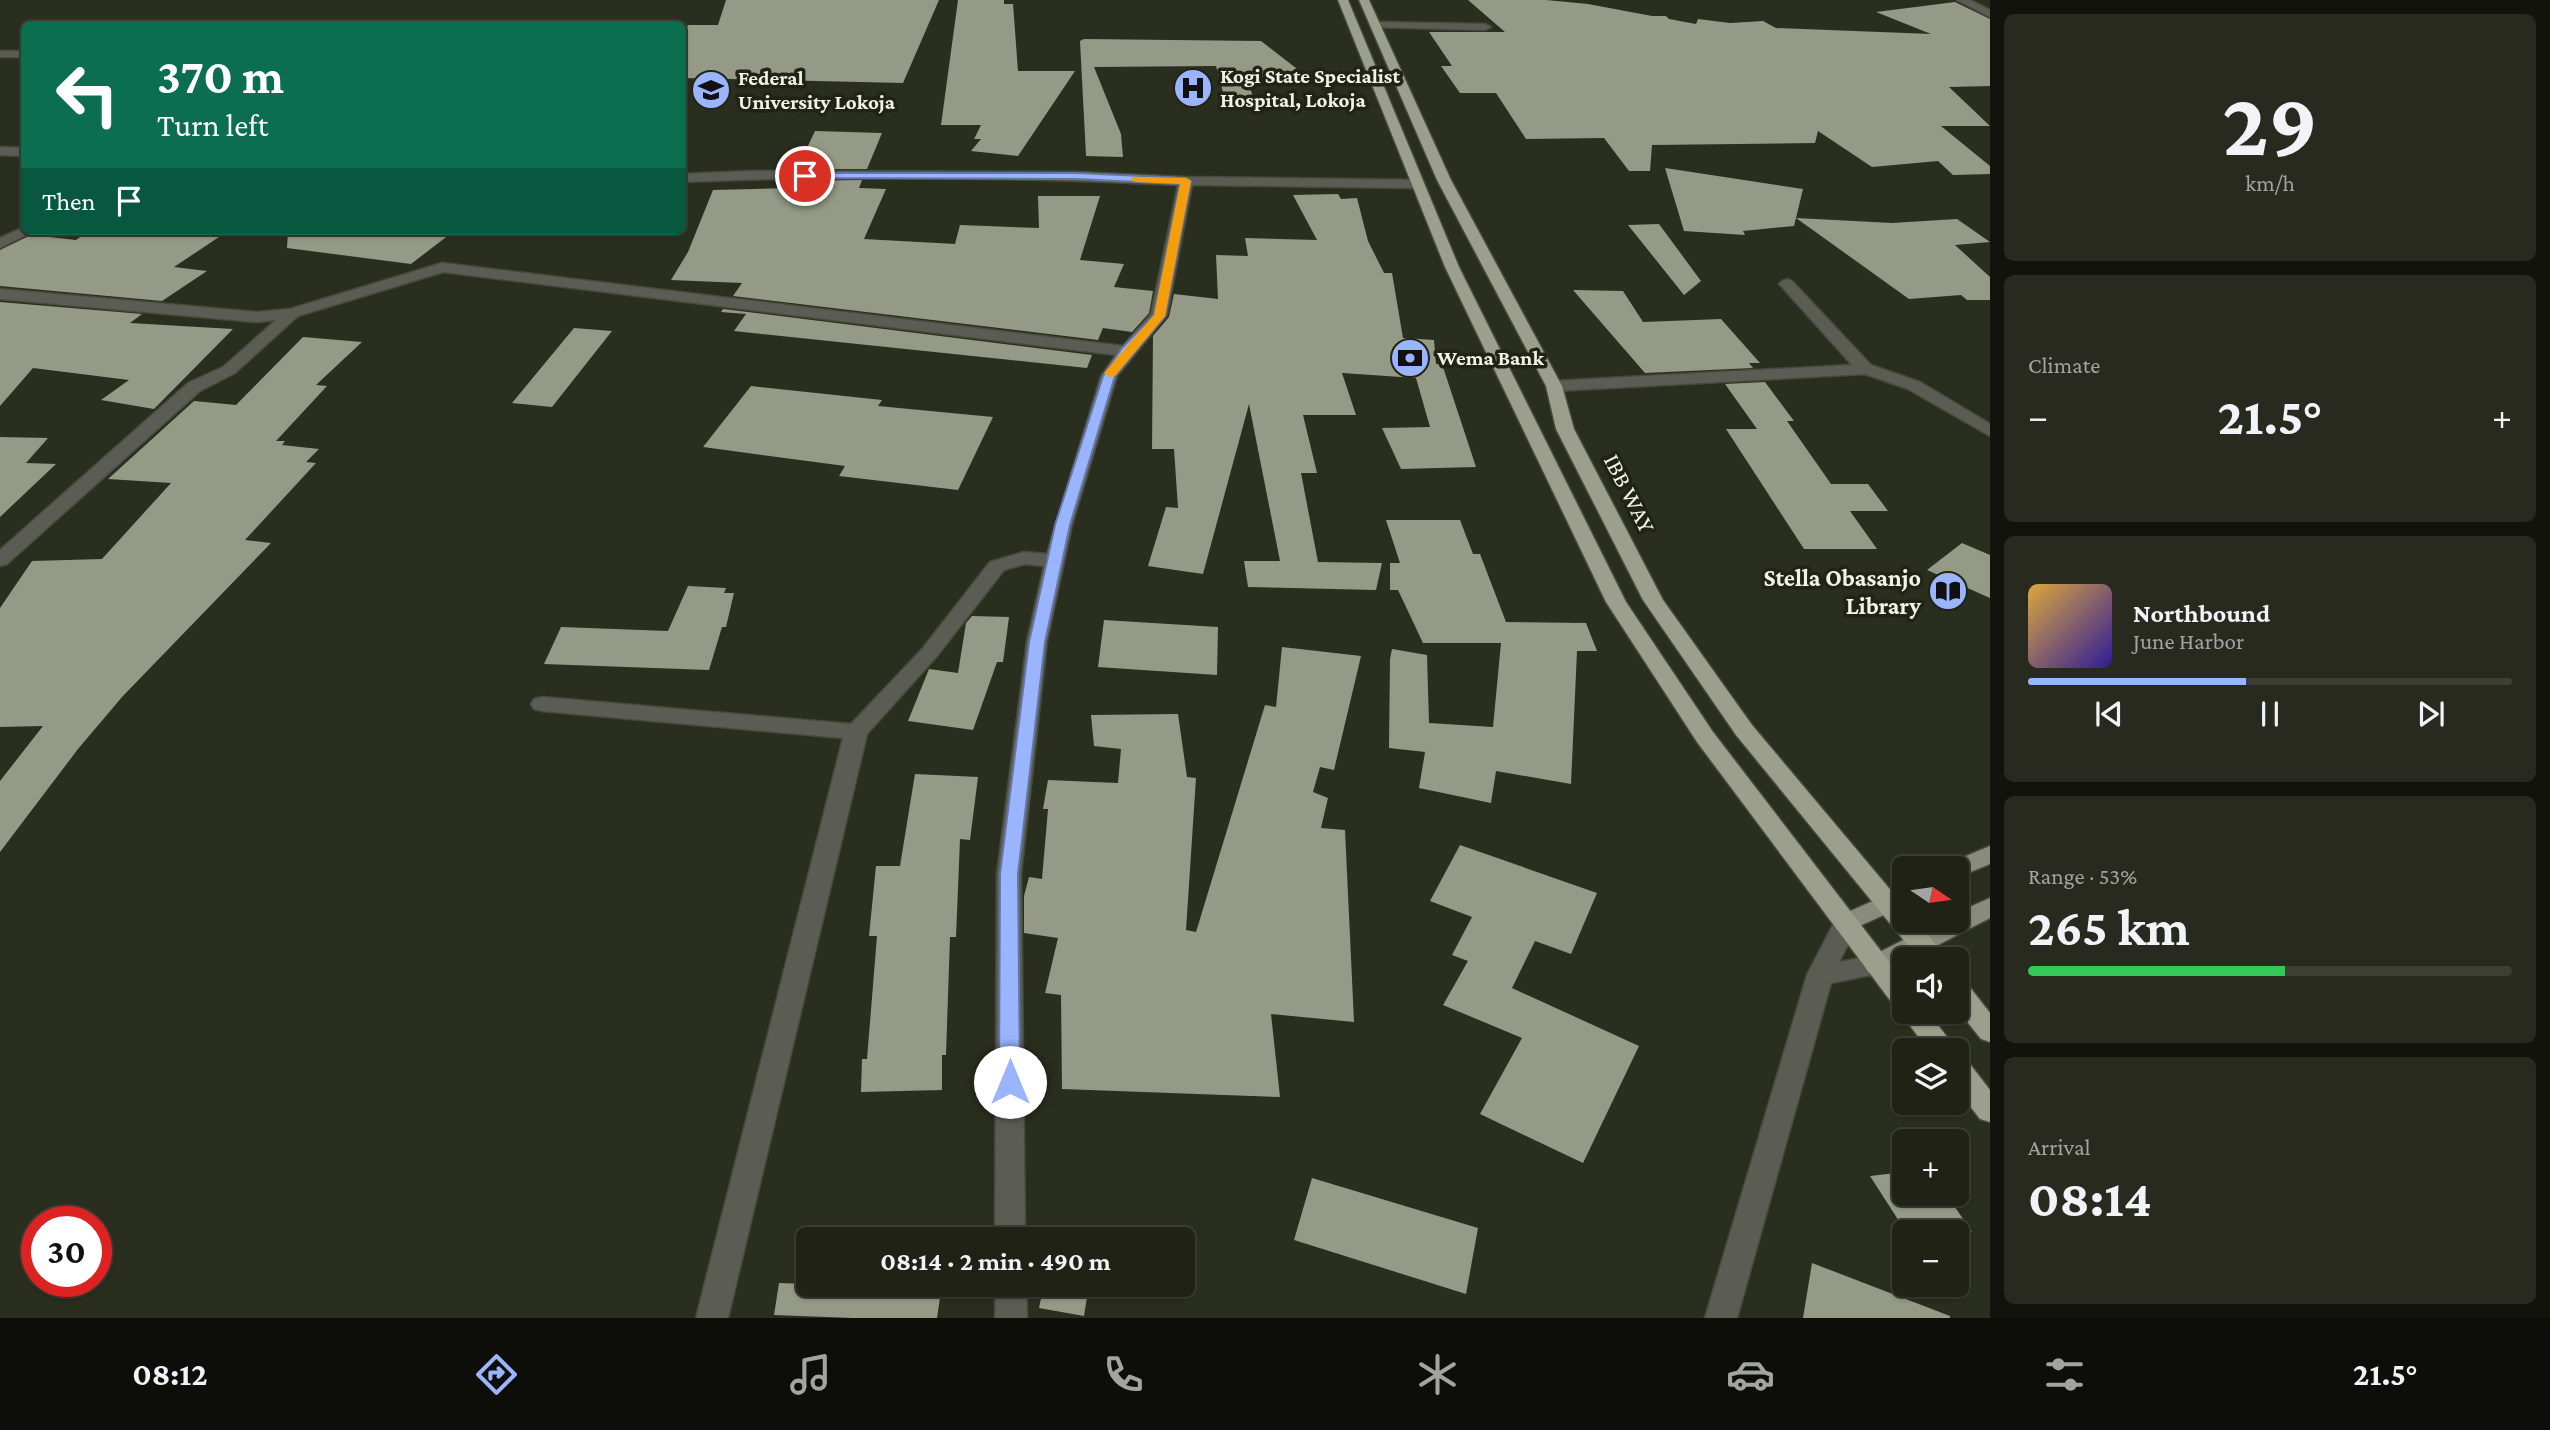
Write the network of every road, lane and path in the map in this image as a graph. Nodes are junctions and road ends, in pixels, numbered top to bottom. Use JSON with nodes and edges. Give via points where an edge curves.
{"nodes":[{"id":1,"x":1343,"y":0,"type":"edge"},
{"id":2,"x":1364,"y":0,"type":"edge"},
{"id":3,"x":1962,"y":0,"type":"edge"},
{"id":4,"x":1990,"y":14,"type":"edge"},
{"id":5,"x":1376,"y":25,"type":"junction"},
{"id":6,"x":1485,"y":27,"type":"dead end"},
{"id":7,"x":0,"y":54,"type":"edge"},
{"id":8,"x":21,"y":54,"type":"edge"},
{"id":9,"x":0,"y":151,"type":"edge"},
{"id":10,"x":21,"y":152,"type":"edge"},
{"id":11,"x":686,"y":178,"type":"edge"},
{"id":12,"x":1186,"y":181,"type":"junction"},
{"id":13,"x":1416,"y":184,"type":"junction"},
{"id":14,"x":21,"y":234,"type":"edge"},
{"id":15,"x":0,"y":244,"type":"edge"},
{"id":16,"x":1787,"y":285,"type":"dead end"},
{"id":17,"x":0,"y":294,"type":"edge"},
{"id":18,"x":292,"y":313,"type":"junction"},
{"id":19,"x":1127,"y":351,"type":"junction"},
{"id":20,"x":1865,"y":369,"type":"junction"},
{"id":21,"x":1554,"y":386,"type":"junction"},
{"id":22,"x":1990,"y":431,"type":"edge"},
{"id":23,"x":0,"y":560,"type":"edge"},
{"id":24,"x":1055,"y":561,"type":"junction"},
{"id":25,"x":542,"y":705,"type":"dead end"},
{"id":26,"x":856,"y":732,"type":"junction"},
{"id":27,"x":1990,"y":854,"type":"edge"},
{"id":28,"x":1969,"y":864,"type":"edge"},
{"id":29,"x":1892,"y":896,"type":"edge"},
{"id":30,"x":1892,"y":902,"type":"edge"},
{"id":31,"x":1990,"y":907,"type":"edge"},
{"id":32,"x":1846,"y":922,"type":"junction"},
{"id":33,"x":1931,"y":947,"type":"edge"},
{"id":34,"x":1892,"y":960,"type":"edge"},
{"id":35,"x":1877,"y":965,"type":"junction"},
{"id":36,"x":1820,"y":975,"type":"junction"},
{"id":37,"x":1892,"y":984,"type":"edge"},
{"id":38,"x":1969,"y":1005,"type":"edge"},
{"id":39,"x":1922,"y":1024,"type":"edge"},
{"id":40,"x":1990,"y":1032,"type":"edge"},
{"id":41,"x":1934,"y":1038,"type":"edge"},
{"id":42,"x":1969,"y":1084,"type":"edge"},
{"id":43,"x":1990,"y":1111,"type":"edge"},
{"id":44,"x":1010,"y":1227,"type":"edge"},
{"id":45,"x":1011,"y":1297,"type":"edge"},
{"id":46,"x":712,"y":1318,"type":"edge"},
{"id":47,"x":1011,"y":1318,"type":"edge"},
{"id":48,"x":1721,"y":1318,"type":"edge"}],
"edges":[{"from":1,"to":13,"type":"highway"},
{"from":2,"to":5,"type":"highway","name":"IBB WAY"},
{"from":3,"to":4,"type":"street"},
{"from":5,"to":6,"type":"street"},
{"from":5,"to":21,"type":"highway","name":"IBB WAY","via":[[1444,180]]},
{"from":7,"to":8,"type":"street"},
{"from":9,"to":10,"type":"street"},
{"from":11,"to":12,"type":"street","via":[[1076,176]]},
{"from":12,"to":13,"type":"street"},
{"from":12,"to":19,"type":"street","via":[[1160,316]]},
{"from":13,"to":32,"type":"highway","via":[[1616,602],[1705,737]]},
{"from":14,"to":15,"type":"street"},
{"from":16,"to":20,"type":"street"},
{"from":17,"to":18,"type":"street","via":[[257,317]]},
{"from":18,"to":19,"type":"street","via":[[442,267]]},
{"from":18,"to":23,"type":"street","via":[[229,370],[194,387]]},
{"from":19,"to":24,"type":"street","via":[[1109,376]]},
{"from":20,"to":21,"type":"street"},
{"from":20,"to":22,"type":"street","via":[[1904,381]]},
{"from":21,"to":29,"type":"highway","name":"IBB WAY","via":[[1565,429],[1653,600],[1744,730]]},
{"from":24,"to":26,"type":"street","via":[[1024,558],[997,566],[930,652]]},
{"from":24,"to":44,"type":"street","via":[[1037,642],[1009,874]]},
{"from":25,"to":26,"type":"street"},
{"from":26,"to":46,"type":"street"},
{"from":27,"to":28,"type":"main road"},
{"from":30,"to":32,"type":"main road"},
{"from":31,"to":33,"type":"main road"},
{"from":32,"to":35,"type":"highway"},
{"from":32,"to":36,"type":"street"},
{"from":34,"to":35,"type":"main road"},
{"from":35,"to":36,"type":"street"},
{"from":35,"to":37,"type":"highway"},
{"from":36,"to":48,"type":"street"},
{"from":38,"to":40,"type":"highway"},
{"from":39,"to":41,"type":"highway"},
{"from":42,"to":43,"type":"highway"},
{"from":45,"to":47,"type":"street"}]}
